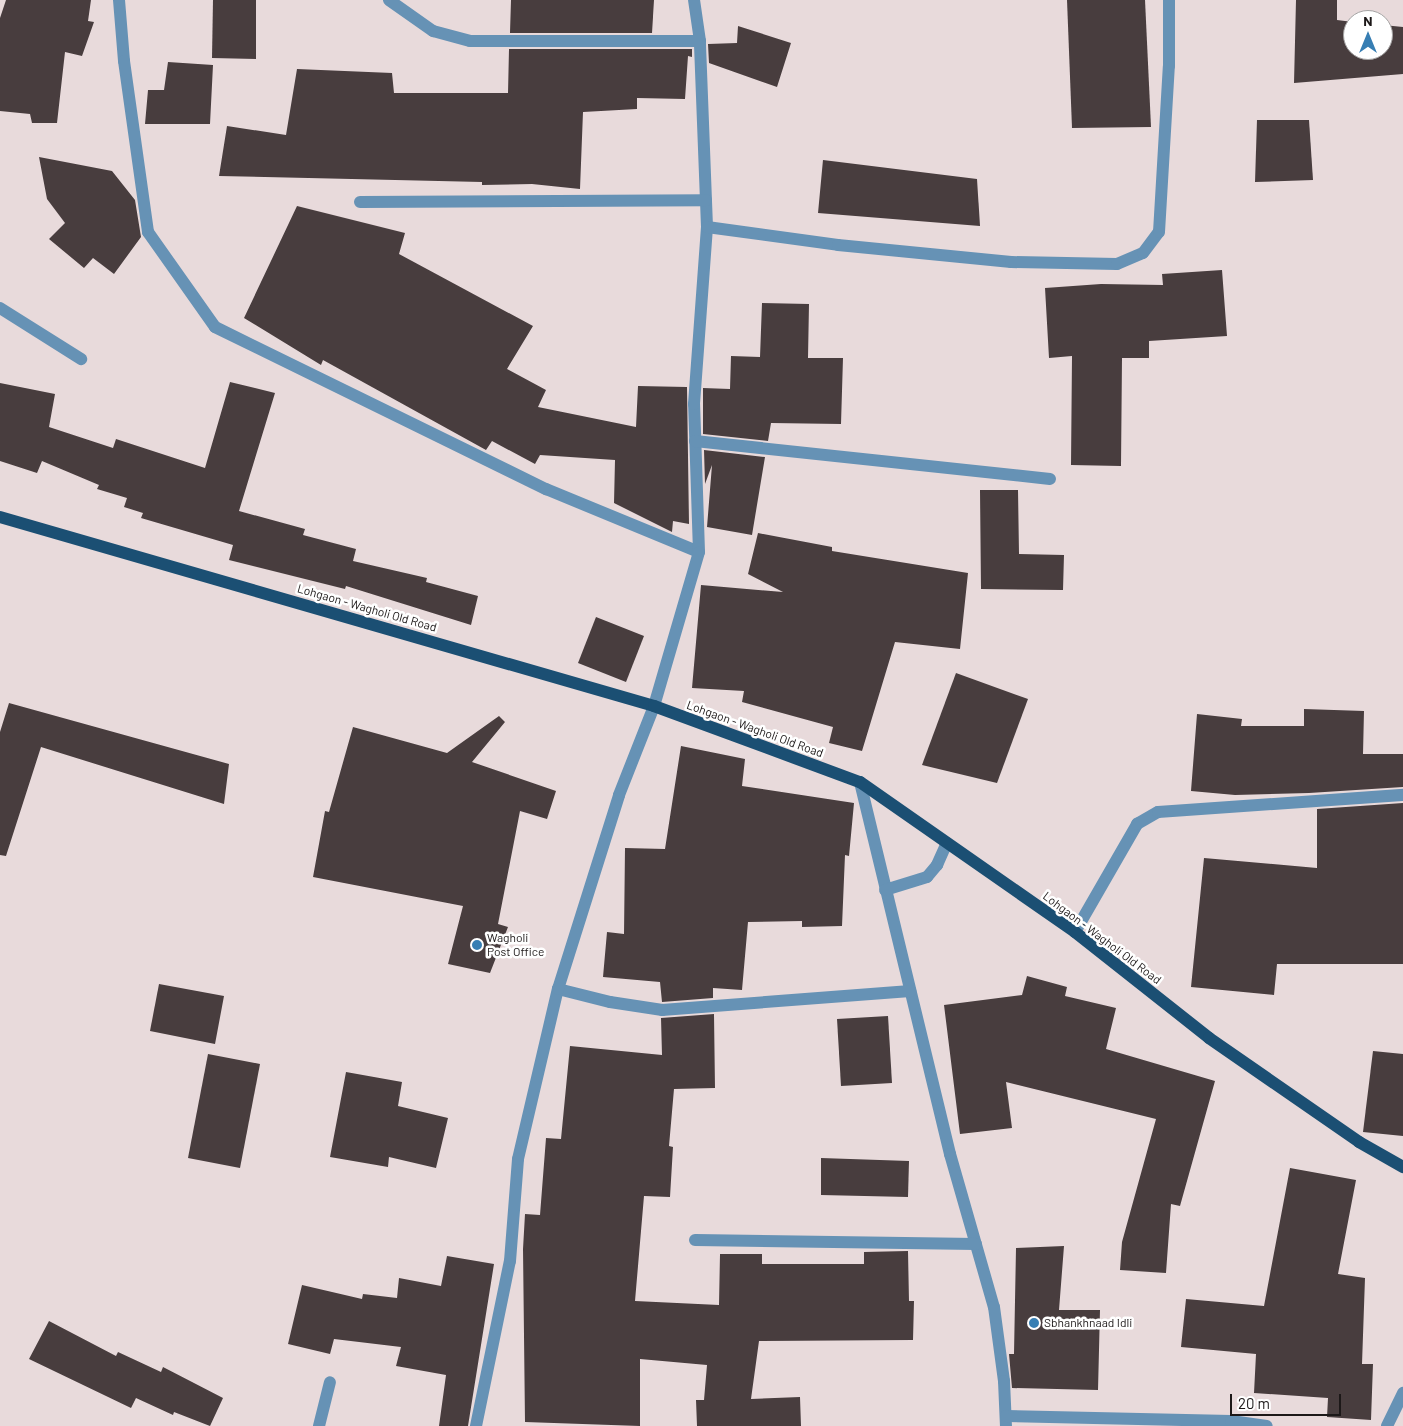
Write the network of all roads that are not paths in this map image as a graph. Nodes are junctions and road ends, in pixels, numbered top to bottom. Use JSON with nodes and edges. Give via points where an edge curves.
{"nodes":[{"id":1,"x":119,"y":0,"type":"edge"},
{"id":2,"x":389,"y":0,"type":"edge"},
{"id":3,"x":694,"y":0,"type":"edge"},
{"id":4,"x":1168,"y":0,"type":"edge"},
{"id":5,"x":700,"y":41,"type":"junction"},
{"id":6,"x":706,"y":200,"type":"junction"},
{"id":7,"x":360,"y":202,"type":"dead end"},
{"id":8,"x":707,"y":227,"type":"junction"},
{"id":9,"x":0,"y":308,"type":"edge"},
{"id":10,"x":81,"y":359,"type":"dead end"},
{"id":11,"x":695,"y":441,"type":"junction"},
{"id":12,"x":1050,"y":480,"type":"dead end"},
{"id":13,"x":0,"y":517,"type":"edge"},
{"id":14,"x":699,"y":552,"type":"junction"},
{"id":15,"x":654,"y":706,"type":"junction"},
{"id":16,"x":860,"y":782,"type":"junction"},
{"id":17,"x":1403,"y":795,"type":"edge"},
{"id":18,"x":947,"y":843,"type":"junction"},
{"id":19,"x":886,"y":890,"type":"junction"},
{"id":20,"x":1075,"y":932,"type":"junction"},
{"id":21,"x":558,"y":989,"type":"junction"},
{"id":22,"x":910,"y":991,"type":"junction"},
{"id":23,"x":1403,"y":1166,"type":"edge"},
{"id":24,"x":695,"y":1240,"type":"dead end"},
{"id":25,"x":976,"y":1244,"type":"junction"},
{"id":26,"x":330,"y":1382,"type":"dead end"},
{"id":27,"x":1403,"y":1393,"type":"edge"},
{"id":28,"x":1006,"y":1421,"type":"edge"},
{"id":29,"x":319,"y":1426,"type":"edge"},
{"id":30,"x":476,"y":1426,"type":"edge"},
{"id":31,"x":1267,"y":1426,"type":"edge"},
{"id":32,"x":1388,"y":1426,"type":"edge"}],
"edges":[{"from":1,"to":14,"type":"street","via":[[124,61],[148,232],[215,328],[546,489]]},
{"from":2,"to":5,"type":"street","via":[[433,31],[470,41]]},
{"from":3,"to":5,"type":"street"},
{"from":4,"to":8,"type":"street","via":[[1169,66],[1160,232],[1143,253],[1117,264],[1011,262],[838,245]]},
{"from":5,"to":6,"type":"street"},
{"from":6,"to":7,"type":"street"},
{"from":6,"to":8,"type":"street"},
{"from":8,"to":11,"type":"street","via":[[694,404]]},
{"from":9,"to":10,"type":"street"},
{"from":11,"to":12,"type":"street"},
{"from":11,"to":14,"type":"street"},
{"from":13,"to":15,"type":"main road","name":"Lohgaon - Wagholi Old Road"},
{"from":14,"to":15,"type":"street"},
{"from":15,"to":16,"type":"main road","name":"Lohgaon - Wagholi Old Road"},
{"from":15,"to":21,"type":"street","via":[[619,795]]},
{"from":16,"to":18,"type":"main road","name":"Lohgaon - Wagholi Old Road"},
{"from":16,"to":19,"type":"street"},
{"from":17,"to":20,"type":"street","via":[[1158,812],[1137,824]]},
{"from":18,"to":19,"type":"street","via":[[937,865],[927,877]]},
{"from":18,"to":20,"type":"main road","name":"Lohgaon - Wagholi Old Road"},
{"from":19,"to":22,"type":"street"},
{"from":20,"to":23,"type":"main road","name":"Lohgaon - Wagholi Old Road","via":[[1209,1038],[1359,1142]]},
{"from":21,"to":22,"type":"street","via":[[662,1010]]},
{"from":21,"to":30,"type":"street","via":[[518,1159],[510,1261]]},
{"from":22,"to":25,"type":"street"},
{"from":24,"to":25,"type":"street"},
{"from":25,"to":28,"type":"street","via":[[994,1307]]},
{"from":26,"to":29,"type":"street"},
{"from":27,"to":32,"type":"street"},
{"from":28,"to":31,"type":"street","via":[[1231,1421]]}]}
